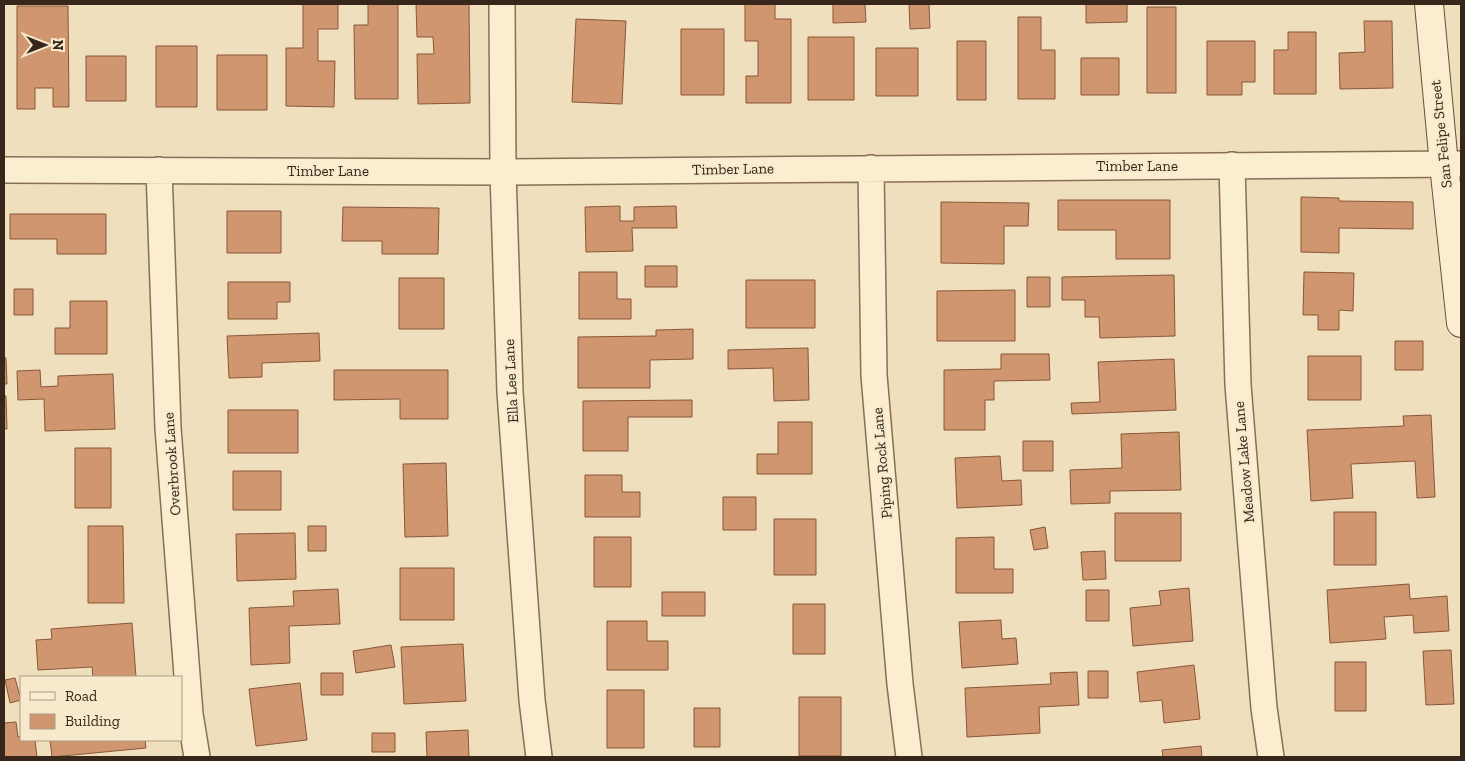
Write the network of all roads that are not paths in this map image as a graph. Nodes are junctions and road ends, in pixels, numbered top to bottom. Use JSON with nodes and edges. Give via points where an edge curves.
{"nodes":[{"id":1,"x":502,"y":4,"type":"edge"},
{"id":2,"x":1428,"y":4,"type":"edge"},
{"id":3,"x":1452,"y":164,"type":"edge"},
{"id":4,"x":1232,"y":165,"type":"junction"},
{"id":5,"x":871,"y":168,"type":"junction"},
{"id":6,"x":4,"y":170,"type":"edge"},
{"id":7,"x":159,"y":170,"type":"junction"},
{"id":8,"x":503,"y":172,"type":"junction"},
{"id":9,"x":1461,"y":323,"type":"edge"},
{"id":10,"x":197,"y":757,"type":"edge"},
{"id":11,"x":539,"y":757,"type":"edge"},
{"id":12,"x":909,"y":757,"type":"edge"},
{"id":13,"x":1271,"y":757,"type":"edge"}],
"edges":[{"from":1,"to":8,"type":"street","name":"Ella Lee Lane"},
{"from":2,"to":3,"type":"main road","name":"San Felipe Street"},
{"from":3,"to":4,"type":"street","name":"Timber Lane"},
{"from":3,"to":9,"type":"main road","name":"San Felipe Street"},
{"from":4,"to":5,"type":"street","name":"Timber Lane"},
{"from":4,"to":13,"type":"street","name":"Meadow Lake Lane","via":[[1238,385],[1264,708]]},
{"from":5,"to":8,"type":"street","name":"Timber Lane"},
{"from":5,"to":12,"type":"street","name":"Piping Rock Lane","via":[[874,375]]},
{"from":6,"to":7,"type":"street","name":"Timber Lane"},
{"from":7,"to":8,"type":"street","name":"Timber Lane"},
{"from":7,"to":10,"type":"street","name":"Overbrook Lane","via":[[168,428]]},
{"from":8,"to":11,"type":"street","name":"Ella Lee Lane","via":[[510,392]]}]}
